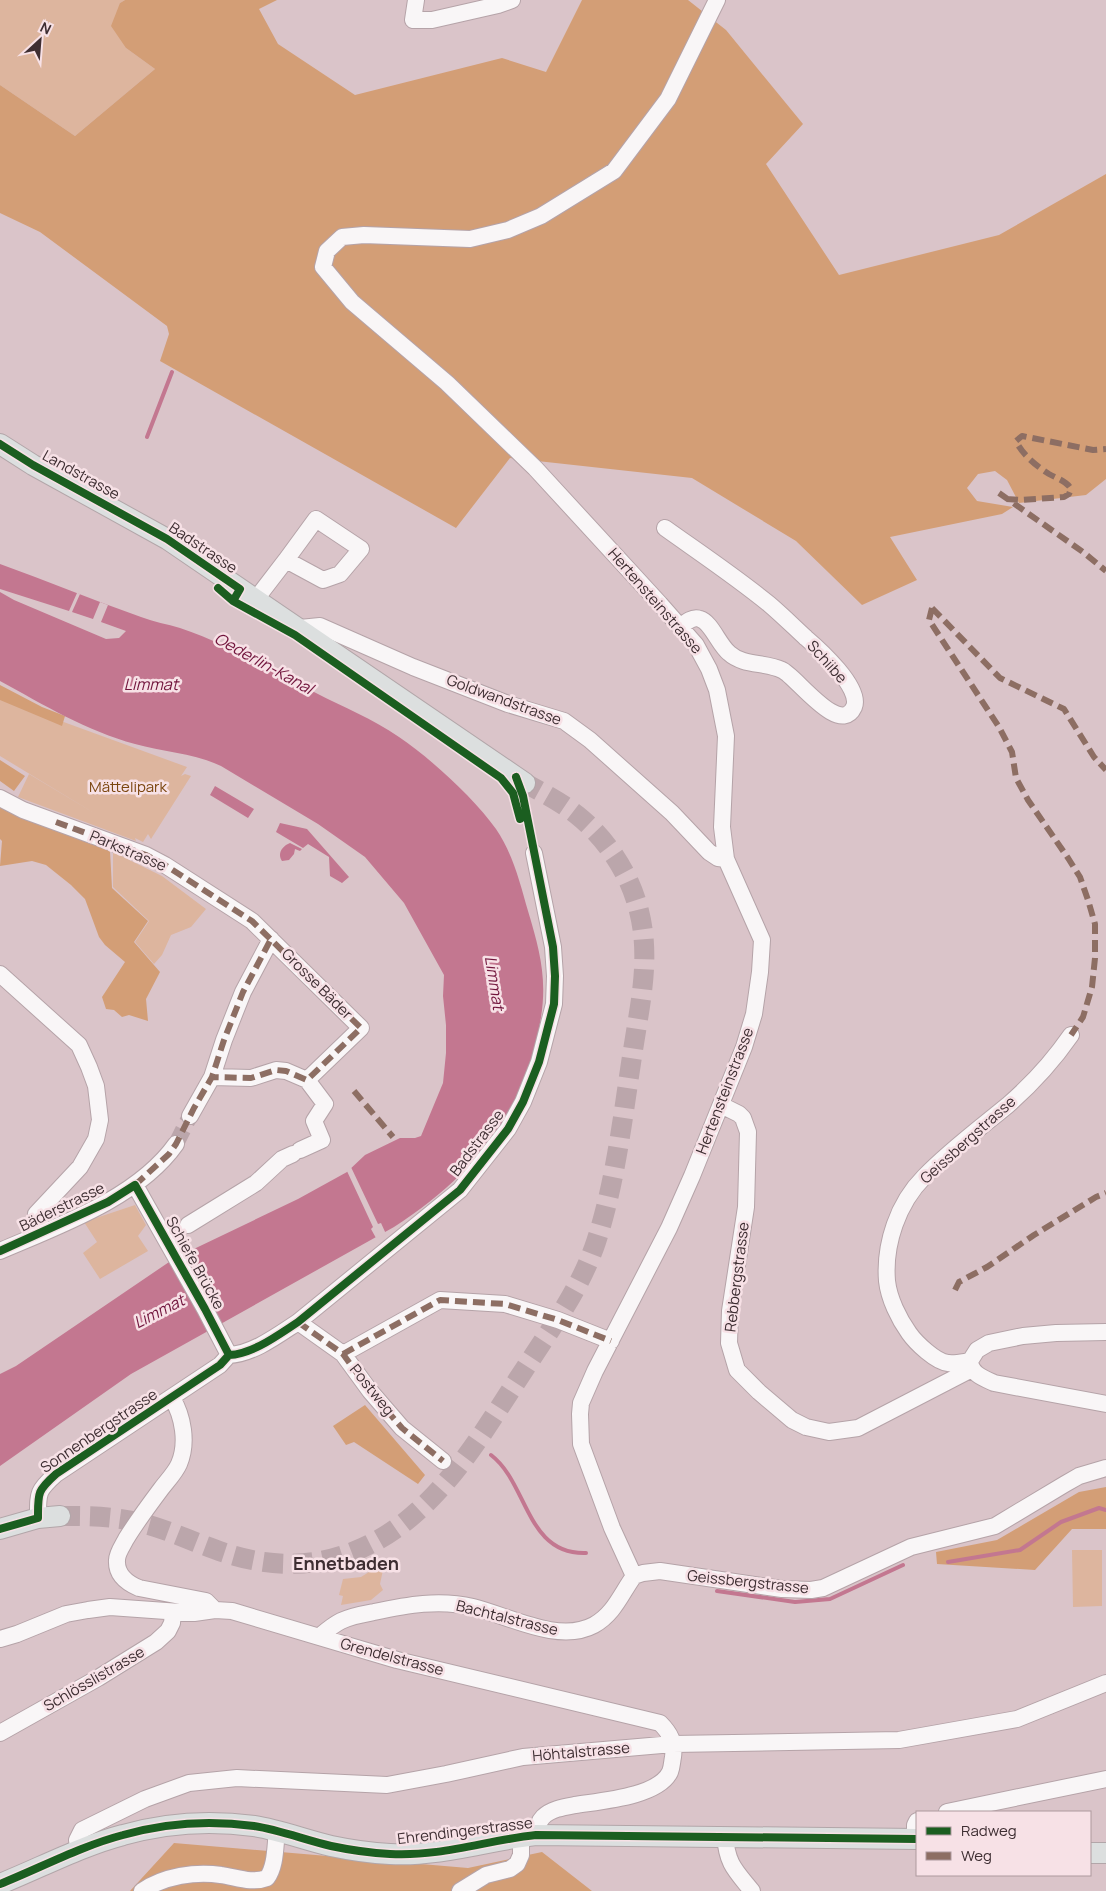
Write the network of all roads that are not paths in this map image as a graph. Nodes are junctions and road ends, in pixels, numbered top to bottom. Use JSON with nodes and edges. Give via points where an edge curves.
{"nodes":[{"id":1,"x":416,"y":0,"type":"edge"},
{"id":2,"x":512,"y":0,"type":"edge"},
{"id":3,"x":717,"y":0,"type":"edge"},
{"id":4,"x":0,"y":444,"type":"edge"},
{"id":5,"x":665,"y":528,"type":"dead end"},
{"id":6,"x":150,"y":529,"type":"joint"},
{"id":7,"x":286,"y":560,"type":"dead end"},
{"id":8,"x":256,"y":600,"type":"junction"},
{"id":9,"x":680,"y":627,"type":"junction"},
{"id":10,"x":300,"y":628,"type":"junction"},
{"id":11,"x":521,"y":780,"type":"tunnel mouth"},
{"id":12,"x":0,"y":798,"type":"edge"},
{"id":13,"x":534,"y":853,"type":"dead end"},
{"id":14,"x":726,"y":859,"type":"junction"},
{"id":15,"x":271,"y":939,"type":"junction"},
{"id":16,"x":0,"y":974,"type":"edge"},
{"id":17,"x":1071,"y":1035,"type":"dead end"},
{"id":18,"x":212,"y":1077,"type":"junction"},
{"id":19,"x":307,"y":1080,"type":"junction"},
{"id":20,"x":721,"y":1105,"type":"junction"},
{"id":21,"x":190,"y":1116,"type":"tunnel mouth"},
{"id":22,"x":176,"y":1144,"type":"tunnel mouth"},
{"id":23,"x":135,"y":1184,"type":"junction"},
{"id":24,"x":188,"y":1226,"type":"dead end"},
{"id":25,"x":43,"y":1232,"type":"junction"},
{"id":26,"x":0,"y":1251,"type":"edge"},
{"id":27,"x":298,"y":1322,"type":"junction"},
{"id":28,"x":1106,"y":1332,"type":"edge"},
{"id":29,"x":611,"y":1341,"type":"junction"},
{"id":30,"x":343,"y":1354,"type":"junction"},
{"id":31,"x":229,"y":1355,"type":"junction"},
{"id":32,"x":971,"y":1365,"type":"junction"},
{"id":33,"x":172,"y":1398,"type":"junction"},
{"id":34,"x":1106,"y":1404,"type":"edge"},
{"id":35,"x":443,"y":1461,"type":"dead end"},
{"id":36,"x":1106,"y":1468,"type":"edge"},
{"id":37,"x":60,"y":1516,"type":"tunnel mouth"},
{"id":38,"x":38,"y":1518,"type":"junction"},
{"id":39,"x":0,"y":1529,"type":"edge"},
{"id":40,"x":634,"y":1576,"type":"junction"},
{"id":41,"x":215,"y":1610,"type":"junction"},
{"id":42,"x":173,"y":1613,"type":"junction"},
{"id":43,"x":320,"y":1636,"type":"junction"},
{"id":44,"x":0,"y":1639,"type":"edge"},
{"id":45,"x":1106,"y":1683,"type":"edge"},
{"id":46,"x":0,"y":1733,"type":"edge"},
{"id":47,"x":673,"y":1744,"type":"junction"},
{"id":48,"x":1106,"y":1779,"type":"edge"},
{"id":49,"x":952,"y":1811,"type":"edge"},
{"id":50,"x":277,"y":1831,"type":"junction"},
{"id":51,"x":916,"y":1833,"type":"edge"},
{"id":52,"x":528,"y":1836,"type":"junction"},
{"id":53,"x":725,"y":1836,"type":"junction"},
{"id":54,"x":79,"y":1851,"type":"junction"},
{"id":55,"x":1091,"y":1853,"type":"edge"},
{"id":56,"x":1106,"y":1853,"type":"edge"},
{"id":57,"x":0,"y":1884,"type":"edge"},
{"id":58,"x":142,"y":1891,"type":"edge"},
{"id":59,"x":460,"y":1891,"type":"edge"},
{"id":60,"x":752,"y":1891,"type":"edge"}],
"edges":[{"from":1,"to":2,"type":"street","via":[[412,20],[432,20]]},
{"from":3,"to":9,"type":"street","name":"Hertensteinstrasse","via":[[668,100],[614,171],[541,216],[508,230],[470,238],[342,237],[326,250],[323,267],[352,302],[447,382],[519,451]]},
{"from":4,"to":6,"type":"main road","name":"Landstrasse"},
{"from":5,"to":9,"type":"street","name":"Schiibe","via":[[770,604],[827,657],[847,681],[855,705],[846,714],[831,712],[818,704],[784,670],[747,662],[728,653],[707,622],[692,619]]},
{"from":6,"to":8,"type":"main road","name":"Badstrasse"},
{"from":7,"to":8,"type":"street"},
{"from":8,"to":10,"type":"main road","name":"Badstrasse"},
{"from":9,"to":14,"type":"street","name":"Hertensteinstrasse","via":[[700,650],[710,669],[723,717],[726,752],[722,827]]},
{"from":10,"to":11,"type":"main road","name":"Badstrasse"},
{"from":10,"to":14,"type":"street","name":"Goldwandstrasse","via":[[320,626],[508,704],[564,721],[672,813],[709,852]]},
{"from":12,"to":15,"type":"street","name":"Parkstrasse","via":[[23,810],[152,858],[252,921]]},
{"from":13,"to":27,"type":"street","name":"Badstrasse","via":[[553,946],[554,1004],[539,1062],[523,1102],[508,1129],[460,1190]]},
{"from":14,"to":20,"type":"street","name":"Hertensteinstrasse","via":[[759,932],[762,950],[751,1027]]},
{"from":15,"to":18,"type":"street","via":[[243,992]]},
{"from":15,"to":19,"type":"street","name":"Grosse Bäder","via":[[361,1028]]},
{"from":16,"to":25,"type":"street","via":[[79,1045],[96,1086],[100,1120],[96,1139],[80,1167],[36,1214]]},
{"from":17,"to":32,"type":"street","name":"Geissbergstrasse","via":[[1057,1055],[1015,1098],[924,1176],[905,1201],[892,1234],[887,1281],[901,1321],[917,1342],[940,1360]]},
{"from":18,"to":19,"type":"street","via":[[251,1078],[276,1070]]},
{"from":18,"to":21,"type":"street"},
{"from":19,"to":24,"type":"street","via":[[325,1104],[314,1121],[322,1140],[282,1160],[256,1183]]},
{"from":20,"to":29,"type":"street","name":"Hertensteinstrasse","via":[[669,1228]]},
{"from":20,"to":32,"type":"street","name":"Rebbergstrasse","via":[[743,1118],[748,1132],[746,1207],[730,1311],[729,1343],[737,1370],[792,1420],[830,1432],[858,1428]]},
{"from":22,"to":23,"type":"street","name":"Bäderstrasse"},
{"from":23,"to":25,"type":"street","name":"Bäderstrasse","via":[[108,1202]]},
{"from":23,"to":31,"type":"street","name":"Schiefe Brücke"},
{"from":25,"to":26,"type":"street","name":"Bäderstrasse"},
{"from":27,"to":30,"type":"street","name":"Postweg"},
{"from":27,"to":31,"type":"street","name":"Badstrasse","via":[[239,1355]]},
{"from":28,"to":32,"type":"street","name":"Rebbergstrasse","via":[[1023,1336],[989,1343],[977,1350]]},
{"from":29,"to":30,"type":"street","via":[[505,1304],[440,1300]]},
{"from":29,"to":40,"type":"street","via":[[587,1388],[579,1426],[581,1444],[612,1528]]},
{"from":30,"to":35,"type":"street","name":"Postweg","via":[[402,1428]]},
{"from":31,"to":33,"type":"street","name":"Sonnenbergstrasse","via":[[220,1365]]},
{"from":32,"to":34,"type":"street","via":[[977,1374],[994,1383]]},
{"from":33,"to":38,"type":"street","name":"Sonnenbergstrasse","via":[[41,1487]]},
{"from":33,"to":41,"type":"street","name":"Grendelstrasse","via":[[182,1420],[180,1462],[126,1540],[117,1560],[119,1570],[129,1584],[206,1601]]},
{"from":36,"to":40,"type":"street","name":"Geissbergstrasse","via":[[1079,1476],[995,1526],[911,1546],[822,1588],[782,1589],[660,1571]]},
{"from":37,"to":38,"type":"main road"},
{"from":38,"to":39,"type":"main road"},
{"from":40,"to":43,"type":"street","name":"Bachtalstrasse","via":[[607,1616],[575,1632],[557,1633],[470,1606],[439,1602],[355,1616],[341,1621]]},
{"from":41,"to":42,"type":"street"},
{"from":41,"to":43,"type":"street","name":"Grendelstrasse","via":[[232,1611]]},
{"from":42,"to":44,"type":"street","via":[[110,1607],[88,1610],[66,1614]]},
{"from":42,"to":46,"type":"street","name":"Schlösslistrasse","via":[[168,1631],[156,1642]]},
{"from":43,"to":47,"type":"street","name":"Grendelstrasse","via":[[354,1649],[660,1723],[669,1732]]},
{"from":45,"to":47,"type":"street","name":"Höhtalstrasse","via":[[1017,1720],[899,1740]]},
{"from":47,"to":52,"type":"street","via":[[669,1773],[658,1784],[632,1795],[552,1811]]},
{"from":47,"to":54,"type":"street","name":"Höhtalstrasse","via":[[523,1756],[387,1784],[237,1778],[190,1783],[144,1799],[82,1830],[77,1840]]},
{"from":48,"to":49,"type":"street"},
{"from":50,"to":52,"type":"main road","name":"Ehrendingerstrasse","via":[[330,1846],[392,1854],[453,1849]]},
{"from":50,"to":54,"type":"main road","name":"Ehrendingerstrasse","via":[[236,1824],[184,1823],[120,1835]]},
{"from":50,"to":58,"type":"street","via":[[273,1866],[267,1878],[252,1880],[219,1874],[181,1875]]},
{"from":51,"to":53,"type":"main road","name":"Ehrendingerstrasse"},
{"from":52,"to":53,"type":"main road","name":"Ehrendingerstrasse"},
{"from":52,"to":59,"type":"street","via":[[517,1864],[486,1875]]},
{"from":53,"to":60,"type":"street","via":[[727,1855],[734,1870]]},
{"from":54,"to":57,"type":"main road","name":"Ehrendingerstrasse"},
{"from":55,"to":56,"type":"main road"}]}
